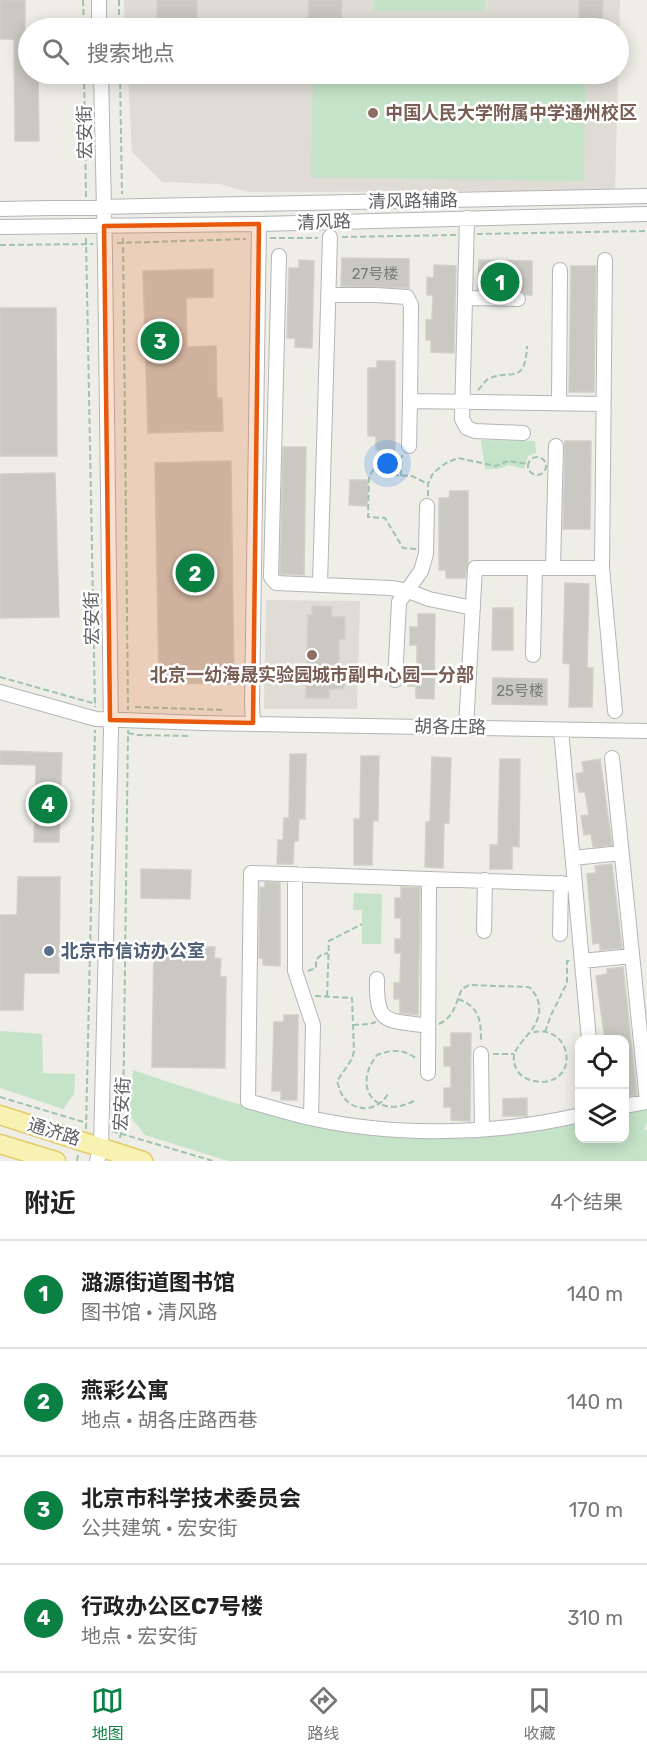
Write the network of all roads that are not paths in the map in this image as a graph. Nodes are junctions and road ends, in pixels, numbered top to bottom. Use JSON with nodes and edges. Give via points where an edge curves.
{"nodes":[{"id":1,"x":99,"y":0,"type":"edge"},
{"id":2,"x":99,"y":18,"type":"edge"},
{"id":3,"x":100,"y":84,"type":"edge"},
{"id":4,"x":647,"y":196,"type":"edge"},
{"id":5,"x":104,"y":207,"type":"junction"},
{"id":6,"x":0,"y":210,"type":"edge"},
{"id":7,"x":647,"y":214,"type":"edge"},
{"id":8,"x":467,"y":218,"type":"junction"},
{"id":9,"x":259,"y":225,"type":"junction"},
{"id":10,"x":104,"y":226,"type":"junction"},
{"id":11,"x":0,"y":227,"type":"edge"},
{"id":12,"x":330,"y":237,"type":"dead end"},
{"id":13,"x":279,"y":256,"type":"dead end"},
{"id":14,"x":605,"y":260,"type":"dead end"},
{"id":15,"x":560,"y":270,"type":"dead end"},
{"id":16,"x":328,"y":295,"type":"junction"},
{"id":17,"x":466,"y":298,"type":"junction"},
{"id":18,"x":518,"y":299,"type":"dead end"},
{"id":19,"x":410,"y":401,"type":"junction"},
{"id":20,"x":470,"y":401,"type":"junction"},
{"id":21,"x":559,"y":402,"type":"junction"},
{"id":22,"x":603,"y":404,"type":"junction"},
{"id":23,"x":522,"y":433,"type":"dead end"},
{"id":24,"x":409,"y":446,"type":"road end"},
{"id":25,"x":556,"y":446,"type":"dead end"},
{"id":26,"x":428,"y":506,"type":"road end"},
{"id":27,"x":535,"y":568,"type":"junction"},
{"id":28,"x":554,"y":568,"type":"junction"},
{"id":29,"x":602,"y":568,"type":"junction"},
{"id":30,"x":320,"y":584,"type":"junction"},
{"id":31,"x":408,"y":591,"type":"junction"},
{"id":32,"x":473,"y":608,"type":"junction"},
{"id":33,"x":533,"y":655,"type":"dead end"},
{"id":34,"x":395,"y":681,"type":"dead end"},
{"id":35,"x":0,"y":692,"type":"edge"},
{"id":36,"x":615,"y":711,"type":"dead end"},
{"id":37,"x":110,"y":713,"type":"junction"},
{"id":38,"x":253,"y":723,"type":"junction"},
{"id":39,"x":466,"y":728,"type":"junction"},
{"id":40,"x":561,"y":729,"type":"junction"},
{"id":41,"x":647,"y":731,"type":"edge"},
{"id":42,"x":612,"y":758,"type":"dead end"},
{"id":43,"x":621,"y":853,"type":"junction"},
{"id":44,"x":573,"y":858,"type":"junction"},
{"id":45,"x":295,"y":874,"type":"junction"},
{"id":46,"x":429,"y":879,"type":"junction"},
{"id":47,"x":485,"y":880,"type":"junction"},
{"id":48,"x":568,"y":883,"type":"junction"},
{"id":49,"x":484,"y":931,"type":"dead end"},
{"id":50,"x":560,"y":934,"type":"dead end"},
{"id":51,"x":632,"y":956,"type":"junction"},
{"id":52,"x":582,"y":961,"type":"junction"},
{"id":53,"x":377,"y":979,"type":"dead end"},
{"id":54,"x":428,"y":1026,"type":"junction"},
{"id":55,"x":589,"y":1035,"type":"edge"},
{"id":56,"x":481,"y":1054,"type":"road end"},
{"id":57,"x":428,"y":1073,"type":"dead end"},
{"id":58,"x":647,"y":1101,"type":"edge"},
{"id":59,"x":629,"y":1105,"type":"edge"},
{"id":60,"x":0,"y":1115,"type":"edge"},
{"id":61,"x":575,"y":1117,"type":"edge"},
{"id":62,"x":311,"y":1118,"type":"junction"},
{"id":63,"x":482,"y":1129,"type":"junction"},
{"id":64,"x":0,"y":1144,"type":"edge"},
{"id":65,"x":104,"y":1153,"type":"edge"},
{"id":66,"x":56,"y":1161,"type":"edge"},
{"id":67,"x":142,"y":1161,"type":"edge"}],
"edges":[{"from":1,"to":2,"type":"street"},
{"from":3,"to":5,"type":"street","name":"宏安街"},
{"from":4,"to":5,"type":"street","name":"清风路辅路"},
{"from":5,"to":6,"type":"street","name":"清风路辅路"},
{"from":5,"to":10,"type":"street","name":"宏安街"},
{"from":7,"to":8,"type":"street","name":"清风路"},
{"from":8,"to":9,"type":"street","name":"清风路"},
{"from":8,"to":17,"type":"street"},
{"from":9,"to":10,"type":"street","name":"清风路"},
{"from":9,"to":38,"type":"street"},
{"from":10,"to":11,"type":"street","name":"清风路"},
{"from":10,"to":37,"type":"street","name":"宏安街"},
{"from":12,"to":16,"type":"street"},
{"from":13,"to":30,"type":"street","via":[[271,577],[276,583]]},
{"from":14,"to":22,"type":"street"},
{"from":15,"to":21,"type":"street"},
{"from":16,"to":19,"type":"street","via":[[407,297],[411,304]]},
{"from":16,"to":30,"type":"street"},
{"from":17,"to":18,"type":"street"},
{"from":17,"to":20,"type":"street"},
{"from":19,"to":20,"type":"street"},
{"from":19,"to":24,"type":"street"},
{"from":20,"to":21,"type":"street"},
{"from":20,"to":23,"type":"street","via":[[462,419],[467,428]]},
{"from":21,"to":22,"type":"street"},
{"from":22,"to":29,"type":"street"},
{"from":25,"to":28,"type":"street"},
{"from":26,"to":31,"type":"street","via":[[421,571]]},
{"from":27,"to":28,"type":"street"},
{"from":27,"to":32,"type":"street","via":[[475,568]]},
{"from":27,"to":33,"type":"street"},
{"from":28,"to":29,"type":"street"},
{"from":29,"to":36,"type":"street"},
{"from":30,"to":31,"type":"street"},
{"from":31,"to":32,"type":"street"},
{"from":31,"to":34,"type":"street","via":[[399,602]]},
{"from":32,"to":39,"type":"street"},
{"from":35,"to":37,"type":"street","name":"胡各庄路","via":[[96,719]]},
{"from":37,"to":38,"type":"street","name":"胡各庄路"},
{"from":37,"to":65,"type":"street","name":"宏安街"},
{"from":38,"to":39,"type":"street","name":"胡各庄路"},
{"from":39,"to":40,"type":"street","name":"胡各庄路"},
{"from":40,"to":41,"type":"street","name":"胡各庄路"},
{"from":40,"to":44,"type":"street"},
{"from":42,"to":43,"type":"street"},
{"from":43,"to":44,"type":"street"},
{"from":43,"to":51,"type":"street"},
{"from":44,"to":48,"type":"street"},
{"from":45,"to":46,"type":"street"},
{"from":45,"to":62,"type":"street","via":[[295,971],[313,1025]]},
{"from":45,"to":62,"type":"street","via":[[251,873],[248,1101]]},
{"from":46,"to":47,"type":"street"},
{"from":46,"to":54,"type":"street"},
{"from":47,"to":48,"type":"street"},
{"from":47,"to":49,"type":"street"},
{"from":48,"to":50,"type":"street"},
{"from":48,"to":52,"type":"street"},
{"from":51,"to":52,"type":"street"},
{"from":51,"to":58,"type":"street"},
{"from":52,"to":55,"type":"street"},
{"from":53,"to":54,"type":"street","via":[[376,1003],[381,1014],[390,1020]]},
{"from":54,"to":57,"type":"street"},
{"from":56,"to":63,"type":"street"},
{"from":58,"to":59,"type":"street"},
{"from":60,"to":65,"type":"main road","name":"通济路","via":[[82,1141]]},
{"from":61,"to":63,"type":"street"},
{"from":62,"to":63,"type":"street","via":[[416,1130]]},
{"from":64,"to":66,"type":"main road","name":"通济路"},
{"from":65,"to":67,"type":"main road","name":"通济路"}]}
